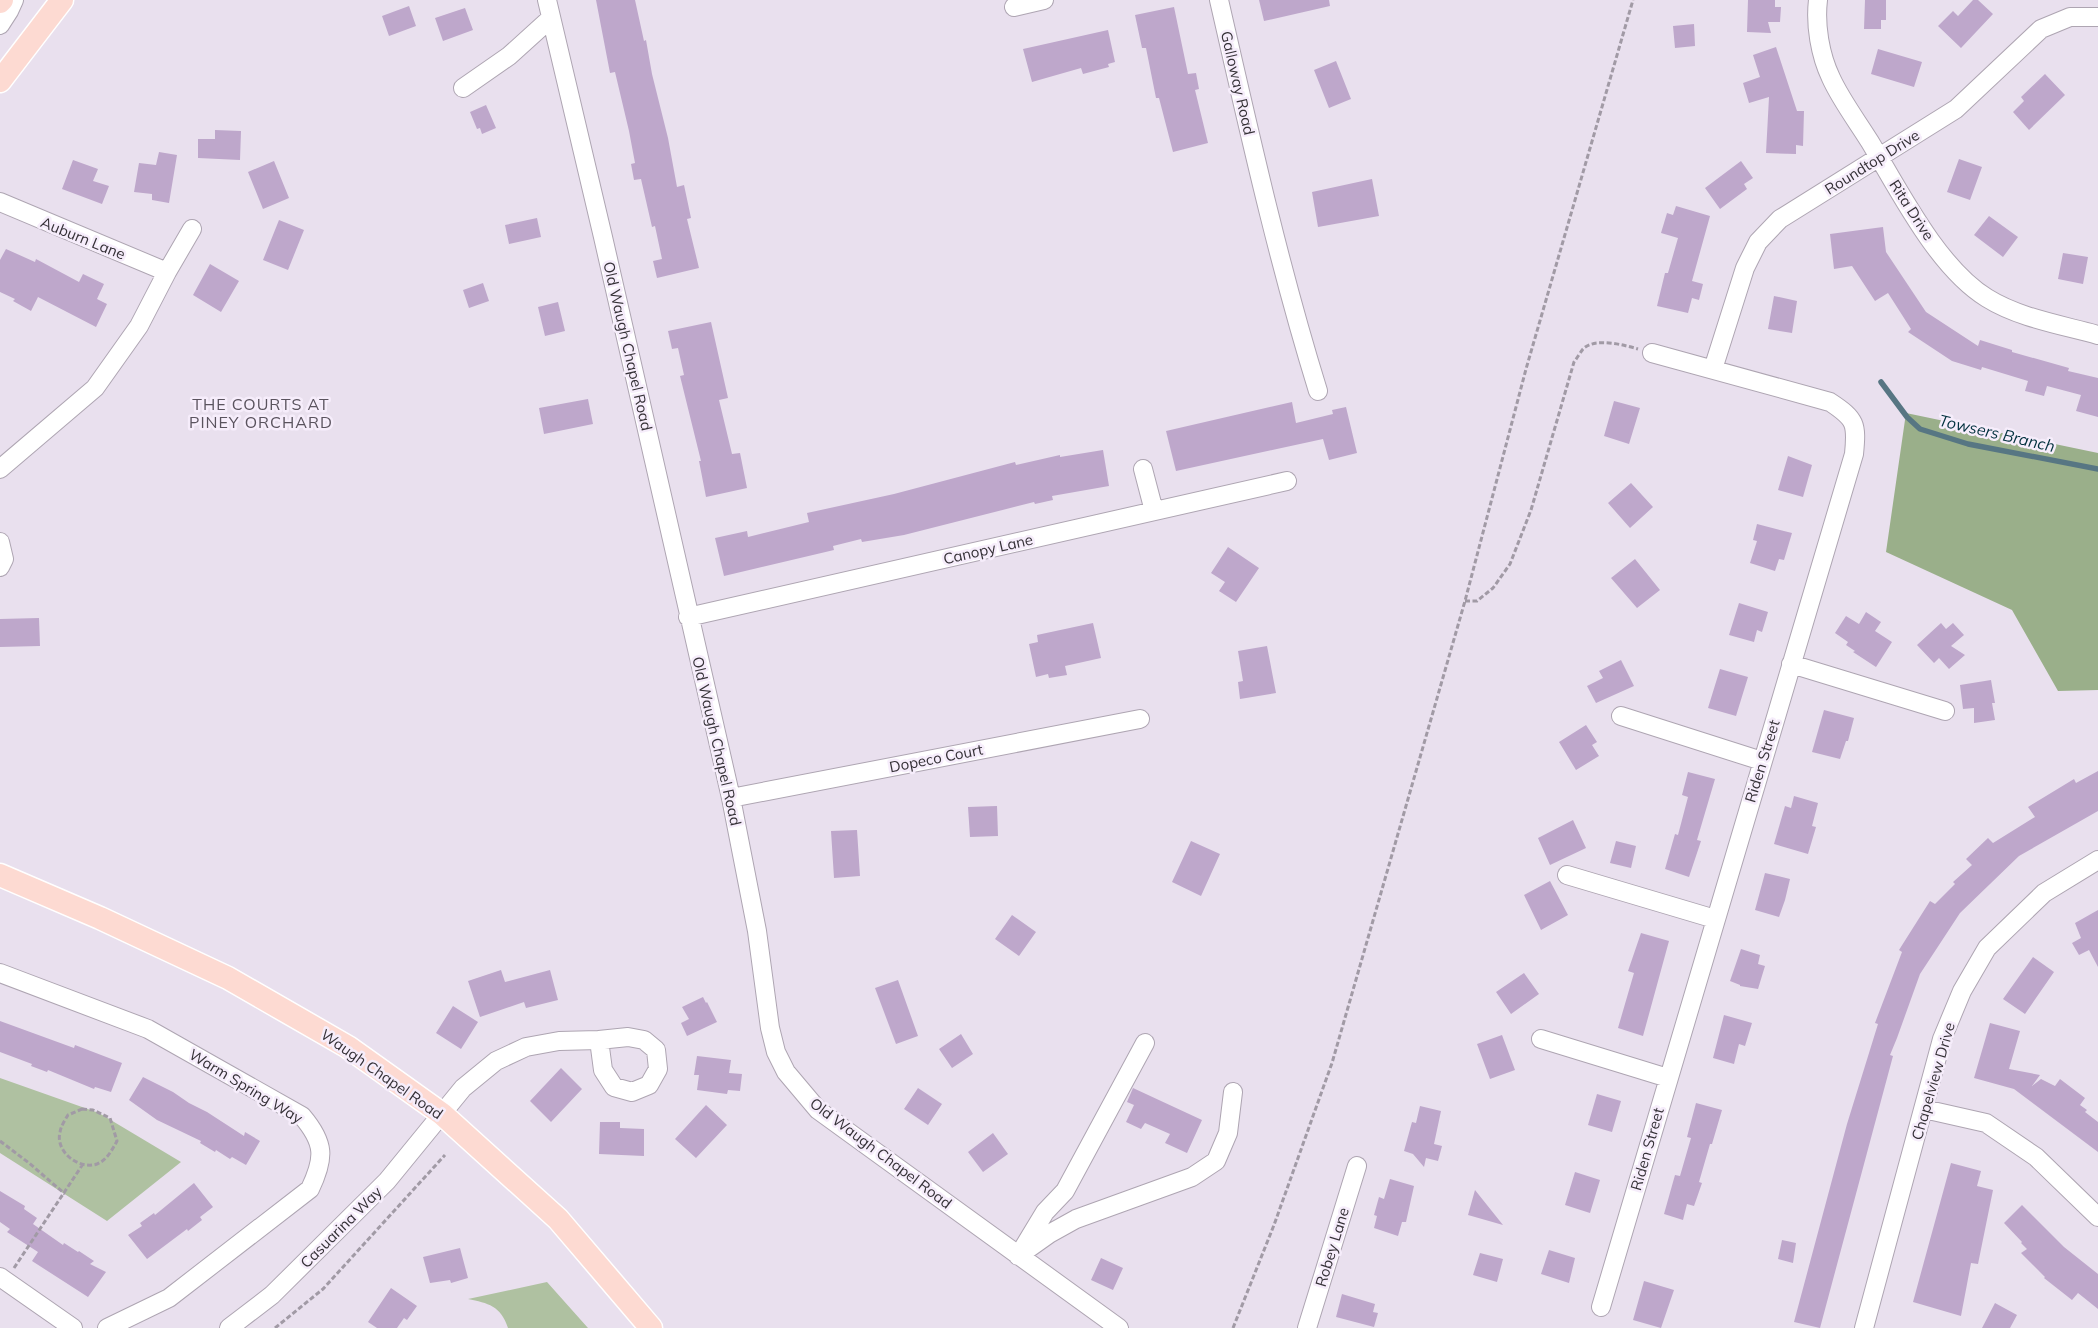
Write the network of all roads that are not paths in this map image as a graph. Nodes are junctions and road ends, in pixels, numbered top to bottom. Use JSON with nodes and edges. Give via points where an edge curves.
{"nodes":[{"id":1,"x":14,"y":0,"type":"edge"},
{"id":2,"x":62,"y":0,"type":"edge"},
{"id":3,"x":547,"y":0,"type":"edge"},
{"id":4,"x":1044,"y":0,"type":"edge"},
{"id":5,"x":1219,"y":0,"type":"edge"},
{"id":6,"x":1818,"y":0,"type":"edge"},
{"id":7,"x":1014,"y":7,"type":"dead end"},
{"id":8,"x":2098,"y":17,"type":"edge"},
{"id":9,"x":551,"y":18,"type":"junction"},
{"id":10,"x":0,"y":25,"type":"edge"},
{"id":11,"x":0,"y":81,"type":"edge"},
{"id":12,"x":463,"y":88,"type":"dead end"},
{"id":13,"x":1880,"y":158,"type":"junction"},
{"id":14,"x":0,"y":202,"type":"edge"},
{"id":15,"x":192,"y":229,"type":"dead end"},
{"id":16,"x":167,"y":272,"type":"junction"},
{"id":17,"x":2098,"y":335,"type":"edge"},
{"id":18,"x":1652,"y":353,"type":"road end"},
{"id":19,"x":1713,"y":368,"type":"junction"},
{"id":20,"x":1318,"y":391,"type":"dead end"},
{"id":21,"x":1143,"y":469,"type":"dead end"},
{"id":22,"x":0,"y":470,"type":"edge"},
{"id":23,"x":1287,"y":480,"type":"dead end"},
{"id":24,"x":1154,"y":511,"type":"junction"},
{"id":25,"x":0,"y":542,"type":"edge"},
{"id":26,"x":0,"y":567,"type":"edge"},
{"id":27,"x":688,"y":617,"type":"junction"},
{"id":28,"x":1791,"y":664,"type":"junction"},
{"id":29,"x":1945,"y":711,"type":"dead end"},
{"id":30,"x":1621,"y":716,"type":"dead end"},
{"id":31,"x":1140,"y":719,"type":"dead end"},
{"id":32,"x":1762,"y":761,"type":"junction"},
{"id":33,"x":731,"y":798,"type":"junction"},
{"id":34,"x":2098,"y":860,"type":"edge"},
{"id":35,"x":0,"y":875,"type":"edge"},
{"id":36,"x":1567,"y":875,"type":"dead end"},
{"id":37,"x":1715,"y":918,"type":"junction"},
{"id":38,"x":0,"y":973,"type":"edge"},
{"id":39,"x":1541,"y":1039,"type":"dead end"},
{"id":40,"x":599,"y":1040,"type":"dead end"},
{"id":41,"x":1145,"y":1043,"type":"dead end"},
{"id":42,"x":1668,"y":1078,"type":"junction"},
{"id":43,"x":1233,"y":1092,"type":"dead end"},
{"id":44,"x":1924,"y":1109,"type":"junction"},
{"id":45,"x":442,"y":1114,"type":"junction"},
{"id":46,"x":1357,"y":1166,"type":"dead end"},
{"id":47,"x":2098,"y":1217,"type":"edge"},
{"id":48,"x":1018,"y":1256,"type":"junction"},
{"id":49,"x":1,"y":1278,"type":"edge"},
{"id":50,"x":1601,"y":1307,"type":"dead end"},
{"id":51,"x":72,"y":1328,"type":"edge"},
{"id":52,"x":107,"y":1328,"type":"edge"},
{"id":53,"x":229,"y":1328,"type":"edge"},
{"id":54,"x":651,"y":1328,"type":"edge"},
{"id":55,"x":1118,"y":1328,"type":"edge"},
{"id":56,"x":1307,"y":1328,"type":"edge"},
{"id":57,"x":1864,"y":1328,"type":"edge"}],
"edges":[{"from":1,"to":10,"type":"street"},
{"from":2,"to":11,"type":"main road"},
{"from":3,"to":9,"type":"street","name":"Old Waugh Chapel Road"},
{"from":4,"to":7,"type":"street"},
{"from":5,"to":20,"type":"street","name":"Galloway Road","via":[[1257,166],[1299,331]]},
{"from":6,"to":13,"type":"street","name":"Rita Drive","via":[[1821,47],[1831,77]]},
{"from":8,"to":13,"type":"street","name":"Roundtop Drive","via":[[2070,17],[2041,29],[1956,109]]},
{"from":9,"to":12,"type":"street","via":[[508,56]]},
{"from":9,"to":27,"type":"street","name":"Old Waugh Chapel Road"},
{"from":13,"to":17,"type":"street","name":"Rita Drive","via":[[1955,274],[1987,299],[2003,306]]},
{"from":13,"to":19,"type":"street","name":"Roundtop Drive","via":[[1780,219],[1758,242],[1744,268]]},
{"from":14,"to":16,"type":"street","name":"Auburn Lane"},
{"from":15,"to":16,"type":"street"},
{"from":16,"to":22,"type":"street","via":[[139,326],[95,388]]},
{"from":18,"to":19,"type":"street","name":"Riden Street"},
{"from":19,"to":28,"type":"street","name":"Riden Street","via":[[1830,402],[1848,414],[1856,432],[1854,454]]},
{"from":21,"to":24,"type":"street"},
{"from":23,"to":24,"type":"street","name":"Canopy Lane"},
{"from":24,"to":27,"type":"street","name":"Canopy Lane"},
{"from":25,"to":26,"type":"street","via":[[4,559]]},
{"from":27,"to":33,"type":"street","name":"Old Waugh Chapel Road"},
{"from":28,"to":29,"type":"street"},
{"from":28,"to":32,"type":"street","name":"Riden Street"},
{"from":30,"to":32,"type":"street"},
{"from":31,"to":33,"type":"street","name":"Dopeco Court"},
{"from":32,"to":37,"type":"street","name":"Riden Street"},
{"from":33,"to":48,"type":"street","name":"Old Waugh Chapel Road","via":[[770,1028],[776,1052],[786,1072],[818,1110]]},
{"from":34,"to":44,"type":"street","name":"Chapelview Drive","via":[[2044,893],[1987,948],[1962,991],[1942,1039]]},
{"from":35,"to":45,"type":"main road","name":"Waugh Chapel Road","via":[[228,978],[348,1047]]},
{"from":36,"to":37,"type":"street"},
{"from":37,"to":42,"type":"street","name":"Riden Street"},
{"from":38,"to":52,"type":"street","name":"Warm Spring Way","via":[[148,1029],[302,1116],[316,1132],[321,1152],[319,1172],[310,1190],[169,1298]]},
{"from":39,"to":42,"type":"street"},
{"from":40,"to":45,"type":"street","name":"Casuarina Way","via":[[559,1041],[526,1047],[496,1061],[469,1083]]},
{"from":41,"to":48,"type":"street","via":[[1065,1191],[1045,1212]]},
{"from":42,"to":50,"type":"street","name":"Riden Street"},
{"from":43,"to":48,"type":"street","via":[[1228,1134],[1216,1161],[1192,1177],[1076,1219]]},
{"from":44,"to":47,"type":"street","via":[[1986,1124],[2036,1157]]},
{"from":44,"to":57,"type":"street","name":"Chapelview Drive"},
{"from":45,"to":53,"type":"street","name":"Casuarina Way","via":[[386,1181],[272,1295]]},
{"from":45,"to":54,"type":"main road","name":"Waugh Chapel Road","via":[[558,1219]]},
{"from":46,"to":56,"type":"street","name":"Robey Lane"},
{"from":48,"to":55,"type":"street","name":"Old Waugh Chapel Road"},
{"from":49,"to":51,"type":"street"}]}
